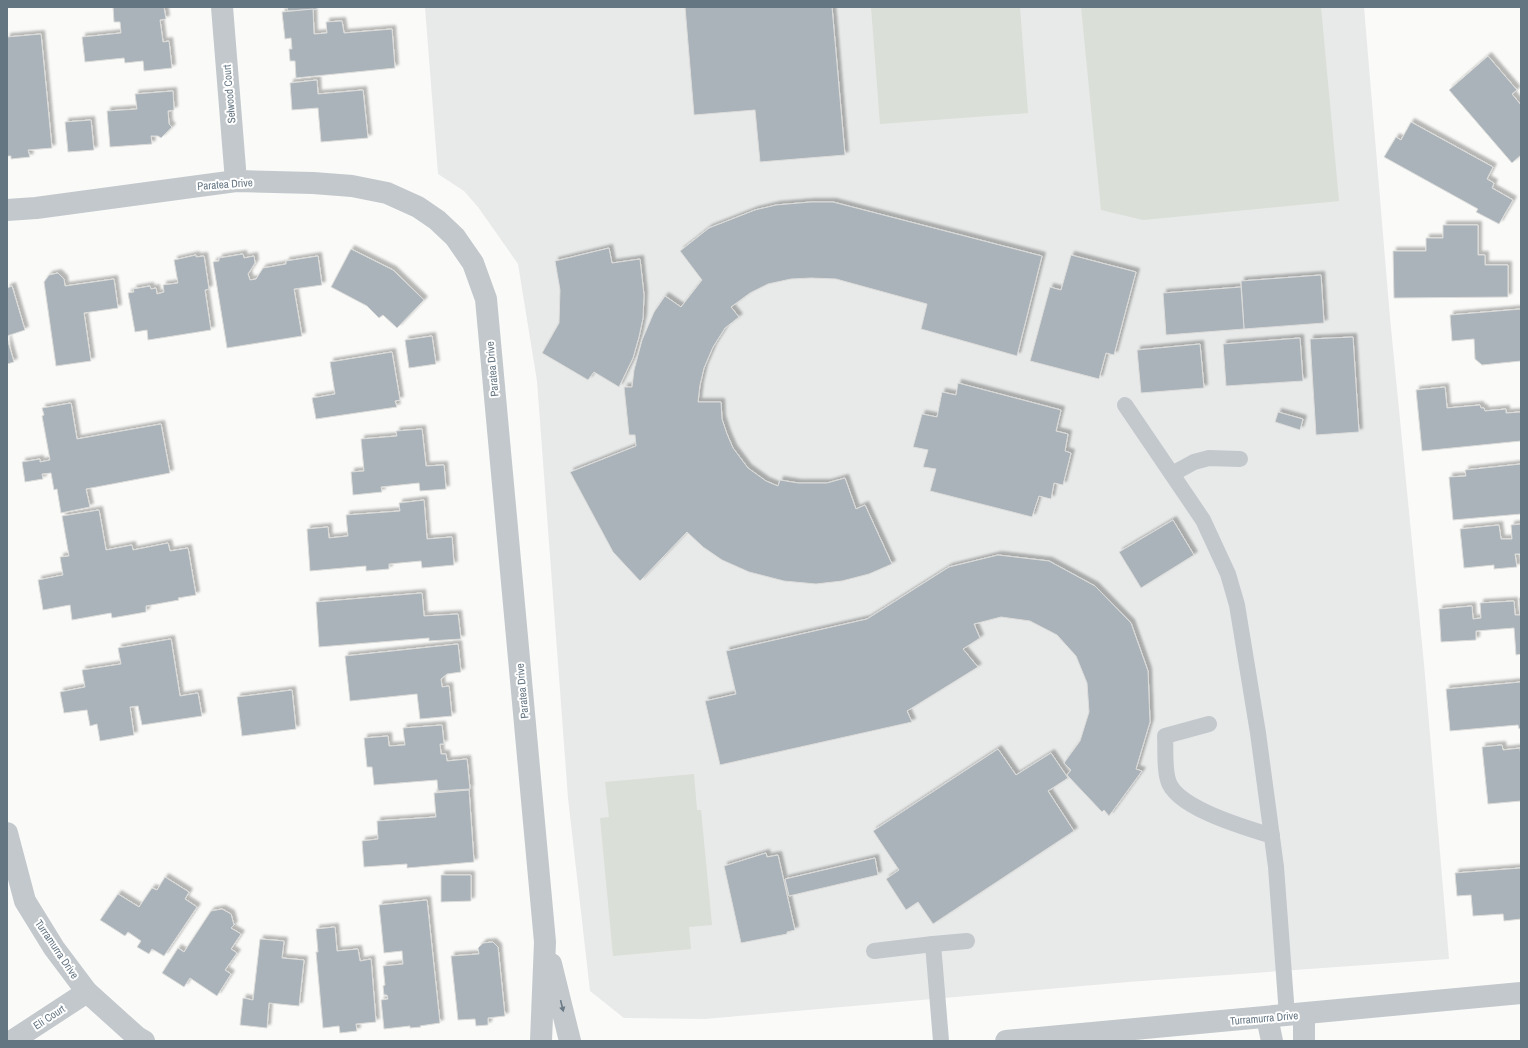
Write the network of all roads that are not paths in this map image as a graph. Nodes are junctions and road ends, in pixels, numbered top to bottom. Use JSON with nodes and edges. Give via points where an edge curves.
{"nodes":[{"id":1,"x":222,"y":7,"type":"edge"},
{"id":2,"x":236,"y":181,"type":"junction"},
{"id":3,"x":36,"y":208,"type":"junction"},
{"id":4,"x":7,"y":210,"type":"edge"},
{"id":5,"x":7,"y":219,"type":"edge"},
{"id":6,"x":1125,"y":405,"type":"dead end"},
{"id":7,"x":1240,"y":459,"type":"dead end"},
{"id":8,"x":1172,"y":474,"type":"junction"},
{"id":9,"x":1209,"y":724,"type":"dead end"},
{"id":10,"x":7,"y":833,"type":"edge"},
{"id":11,"x":1272,"y":836,"type":"junction"},
{"id":12,"x":968,"y":941,"type":"dead end"},
{"id":13,"x":545,"y":942,"type":"junction"},
{"id":14,"x":933,"y":944,"type":"junction"},
{"id":15,"x":874,"y":951,"type":"dead end"},
{"id":16,"x":87,"y":992,"type":"junction"},
{"id":17,"x":1521,"y":993,"type":"edge"},
{"id":18,"x":1286,"y":1015,"type":"junction"},
{"id":19,"x":12,"y":1041,"type":"edge"},
{"id":20,"x":144,"y":1041,"type":"edge"},
{"id":21,"x":541,"y":1041,"type":"edge"},
{"id":22,"x":556,"y":1041,"type":"edge"},
{"id":23,"x":562,"y":1041,"type":"edge"},
{"id":24,"x":570,"y":1041,"type":"edge"},
{"id":25,"x":941,"y":1041,"type":"edge"},
{"id":26,"x":1006,"y":1041,"type":"edge"},
{"id":27,"x":1272,"y":1041,"type":"edge"},
{"id":28,"x":1304,"y":1041,"type":"edge"}],
"edges":[{"from":1,"to":2,"type":"street","name":"Selwood Court"},
{"from":2,"to":3,"type":"street","name":"Paratea Drive"},
{"from":2,"to":13,"type":"street","name":"Paratea Drive","via":[[352,186],[387,193],[418,207],[437,220],[455,237],[473,263],[486,299]]},
{"from":3,"to":4,"type":"street","name":"Paratea Drive"},
{"from":3,"to":5,"type":"street","name":"Paratea Drive"},
{"from":6,"to":8,"type":"lane"},
{"from":7,"to":8,"type":"lane","via":[[1209,458],[1194,462]]},
{"from":8,"to":11,"type":"lane","via":[[1208,529],[1228,574],[1237,605]]},
{"from":9,"to":11,"type":"lane","via":[[1166,736],[1170,786],[1188,802],[1219,819]]},
{"from":10,"to":16,"type":"street","name":"Turramurra Drive","via":[[25,901],[54,948]]},
{"from":11,"to":18,"type":"lane"},
{"from":12,"to":14,"type":"lane"},
{"from":13,"to":21,"type":"street","name":"Paratea Drive"},
{"from":13,"to":24,"type":"street","name":"Paratea Drive","one_way":true},
{"from":14,"to":15,"type":"lane"},
{"from":14,"to":25,"type":"lane"},
{"from":16,"to":19,"type":"street","name":"Eli Court"},
{"from":16,"to":20,"type":"street","name":"Turramurra Drive"},
{"from":17,"to":18,"type":"street","name":"Turramurra Drive"},
{"from":18,"to":26,"type":"street","name":"Turramurra Drive"},
{"from":18,"to":27,"type":"street"},
{"from":18,"to":28,"type":"street"},
{"from":22,"to":23,"type":"street"}]}
